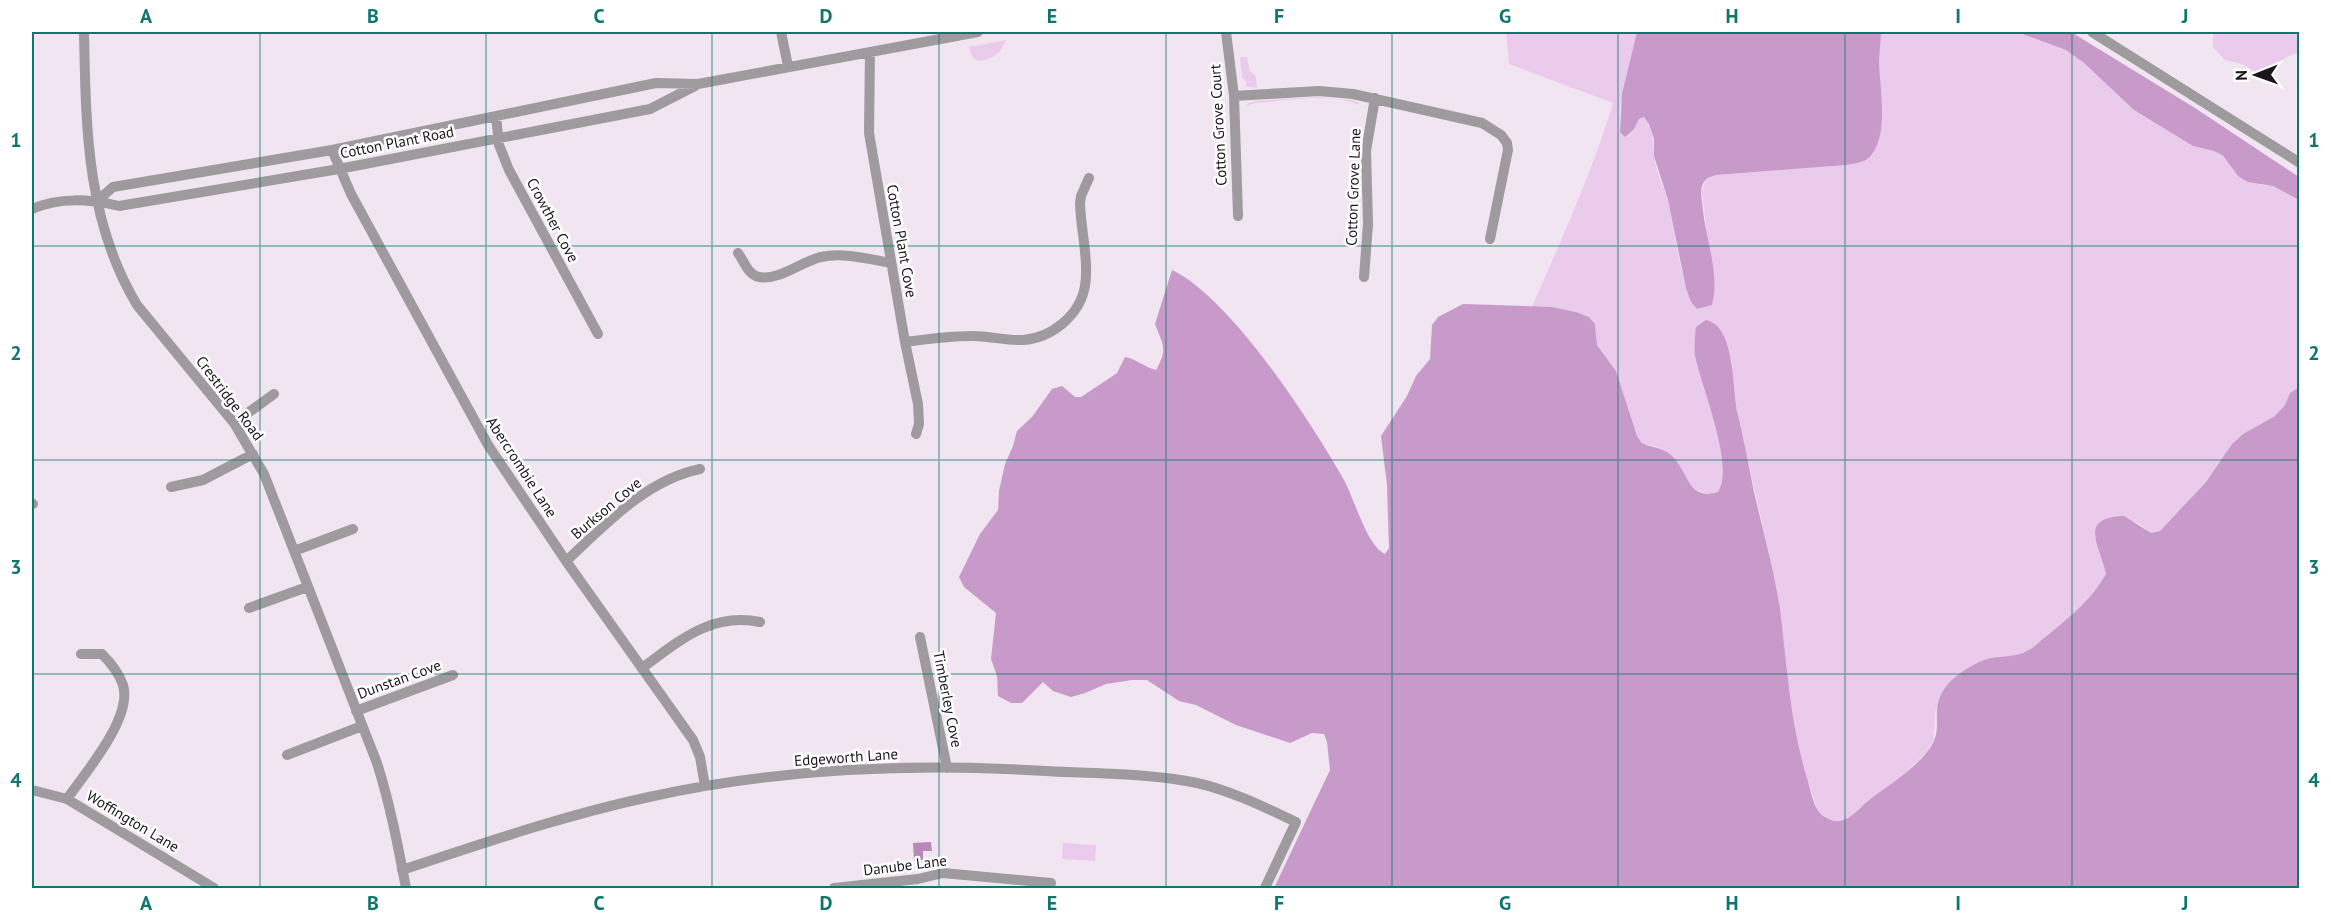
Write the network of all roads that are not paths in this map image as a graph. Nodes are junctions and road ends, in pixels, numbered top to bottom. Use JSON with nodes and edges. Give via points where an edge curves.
{"nodes":[{"id":1,"x":84,"y":32,"type":"edge"},
{"id":2,"x":781,"y":32,"type":"edge"},
{"id":3,"x":978,"y":32,"type":"edge"},
{"id":4,"x":1226,"y":32,"type":"edge"},
{"id":5,"x":2092,"y":32,"type":"edge"},
{"id":6,"x":870,"y":52,"type":"junction"},
{"id":7,"x":788,"y":66,"type":"junction"},
{"id":8,"x":698,"y":84,"type":"junction"},
{"id":9,"x":1234,"y":96,"type":"junction"},
{"id":10,"x":1376,"y":98,"type":"junction"},
{"id":11,"x":496,"y":116,"type":"junction"},
{"id":12,"x":498,"y":138,"type":"junction"},
{"id":13,"x":332,"y":150,"type":"junction"},
{"id":14,"x":2300,"y":164,"type":"edge"},
{"id":15,"x":339,"y":169,"type":"junction"},
{"id":16,"x":1089,"y":178,"type":"dead end"},
{"id":17,"x":97,"y":201,"type":"junction"},
{"id":18,"x":32,"y":209,"type":"edge"},
{"id":19,"x":1238,"y":216,"type":"dead end"},
{"id":20,"x":1490,"y":238,"type":"dead end"},
{"id":21,"x":738,"y":253,"type":"dead end"},
{"id":22,"x":891,"y":262,"type":"junction"},
{"id":23,"x":1364,"y":277,"type":"dead end"},
{"id":24,"x":598,"y":334,"type":"dead end"},
{"id":25,"x":905,"y":342,"type":"junction"},
{"id":26,"x":274,"y":394,"type":"dead end"},
{"id":27,"x":234,"y":423,"type":"junction"},
{"id":28,"x":916,"y":434,"type":"dead end"},
{"id":29,"x":253,"y":454,"type":"junction"},
{"id":30,"x":700,"y":469,"type":"dead end"},
{"id":31,"x":171,"y":487,"type":"dead end"},
{"id":32,"x":353,"y":529,"type":"dead end"},
{"id":33,"x":294,"y":551,"type":"junction"},
{"id":34,"x":566,"y":561,"type":"junction"},
{"id":35,"x":307,"y":587,"type":"junction"},
{"id":36,"x":249,"y":608,"type":"dead end"},
{"id":37,"x":760,"y":622,"type":"dead end"},
{"id":38,"x":920,"y":637,"type":"dead end"},
{"id":39,"x":81,"y":654,"type":"dead end"},
{"id":40,"x":642,"y":668,"type":"junction"},
{"id":41,"x":453,"y":675,"type":"dead end"},
{"id":42,"x":356,"y":711,"type":"junction"},
{"id":43,"x":362,"y":726,"type":"junction"},
{"id":44,"x":287,"y":755,"type":"dead end"},
{"id":45,"x":947,"y":768,"type":"junction"},
{"id":46,"x":705,"y":786,"type":"junction"},
{"id":47,"x":32,"y":790,"type":"edge"},
{"id":48,"x":67,"y":799,"type":"junction"},
{"id":49,"x":402,"y":870,"type":"junction"},
{"id":50,"x":918,"y":884,"type":"edge"},
{"id":51,"x":1050,"y":886,"type":"edge"},
{"id":52,"x":214,"y":888,"type":"edge"},
{"id":53,"x":406,"y":888,"type":"edge"},
{"id":54,"x":834,"y":888,"type":"edge"},
{"id":55,"x":1265,"y":888,"type":"edge"}],
"edges":[{"from":1,"to":17,"type":"street","name":"Crestridge Road","via":[[88,138]]},
{"from":2,"to":7,"type":"street"},
{"from":3,"to":6,"type":"street","name":"Cotton Plant Road"},
{"from":4,"to":9,"type":"street","name":"Cotton Grove Court"},
{"from":5,"to":14,"type":"street"},
{"from":6,"to":7,"type":"street","name":"Cotton Plant Road"},
{"from":6,"to":22,"type":"street","name":"Cotton Plant Cove","via":[[869,133]]},
{"from":7,"to":8,"type":"street","name":"Cotton Plant Road"},
{"from":8,"to":11,"type":"street","name":"Cotton Plant Road","via":[[656,83]]},
{"from":8,"to":12,"type":"street","name":"Cotton Plant Road","via":[[650,109]]},
{"from":9,"to":10,"type":"street","via":[[1319,91]]},
{"from":9,"to":19,"type":"street","name":"Cotton Grove Court"},
{"from":10,"to":20,"type":"street","via":[[1482,123],[1502,135],[1508,156]]},
{"from":10,"to":23,"type":"street","name":"Cotton Grove Lane","via":[[1366,151],[1368,224]]},
{"from":11,"to":12,"type":"street","name":"Crowther Cove"},
{"from":11,"to":13,"type":"street","name":"Cotton Plant Road"},
{"from":12,"to":15,"type":"street","name":"Cotton Plant Road"},
{"from":12,"to":24,"type":"street","name":"Crowther Cove","via":[[509,170]]},
{"from":13,"to":15,"type":"street","name":"Abercrombie Lane"},
{"from":13,"to":17,"type":"street","name":"Cotton Plant Road","via":[[113,187]]},
{"from":15,"to":17,"type":"street","name":"Cotton Plant Road","via":[[119,206]]},
{"from":15,"to":34,"type":"street","name":"Abercrombie Lane","via":[[488,445]]},
{"from":16,"to":25,"type":"street","via":[[1080,204],[1084,287],[1080,302],[1066,320],[1049,333],[1023,340],[975,336]]},
{"from":17,"to":18,"type":"street","name":"Cotton Plant Road","via":[[47,202]]},
{"from":17,"to":27,"type":"street","name":"Crestridge Road","via":[[108,246],[137,304]]},
{"from":21,"to":22,"type":"street","via":[[751,273],[764,277],[830,255]]},
{"from":22,"to":25,"type":"street","name":"Cotton Plant Cove"},
{"from":25,"to":28,"type":"street","name":"Cotton Plant Cove","via":[[918,404]]},
{"from":26,"to":27,"type":"street"},
{"from":27,"to":29,"type":"street","name":"Crestridge Road"},
{"from":29,"to":31,"type":"street","via":[[213,476]]},
{"from":29,"to":33,"type":"street","name":"Crestridge Road"},
{"from":30,"to":34,"type":"street","name":"Burkson Cove","via":[[676,474],[630,503]]},
{"from":32,"to":33,"type":"street"},
{"from":33,"to":35,"type":"street","name":"Crestridge Road"},
{"from":34,"to":40,"type":"street","name":"Abercrombie Lane"},
{"from":35,"to":36,"type":"street"},
{"from":35,"to":42,"type":"street","name":"Crestridge Road"},
{"from":37,"to":40,"type":"street","via":[[732,621],[695,630]]},
{"from":38,"to":45,"type":"street","name":"Timberley Cove"},
{"from":39,"to":48,"type":"street","via":[[102,654],[112,664],[123,685],[123,706],[113,732]]},
{"from":40,"to":46,"type":"street","name":"Abercrombie Lane","via":[[697,747]]},
{"from":41,"to":42,"type":"street","name":"Dunstan Cove"},
{"from":42,"to":43,"type":"street","name":"Crestridge Road"},
{"from":43,"to":44,"type":"street"},
{"from":43,"to":49,"type":"street","name":"Crestridge Road","via":[[387,793]]},
{"from":45,"to":46,"type":"street","name":"Edgeworth Lane","via":[[843,770]]},
{"from":45,"to":55,"type":"street","name":"Edgeworth Lane","via":[[1182,780],[1236,795],[1296,822]]},
{"from":46,"to":49,"type":"street","name":"Edgeworth Lane","via":[[548,822]]},
{"from":47,"to":48,"type":"street","name":"Woffington Lane"},
{"from":48,"to":52,"type":"street","name":"Woffington Lane"},
{"from":49,"to":53,"type":"street","name":"Crestridge Road"},
{"from":50,"to":51,"type":"street","name":"Danube Lane","via":[[943,873]]},
{"from":50,"to":54,"type":"street","name":"Danube Lane"}]}
